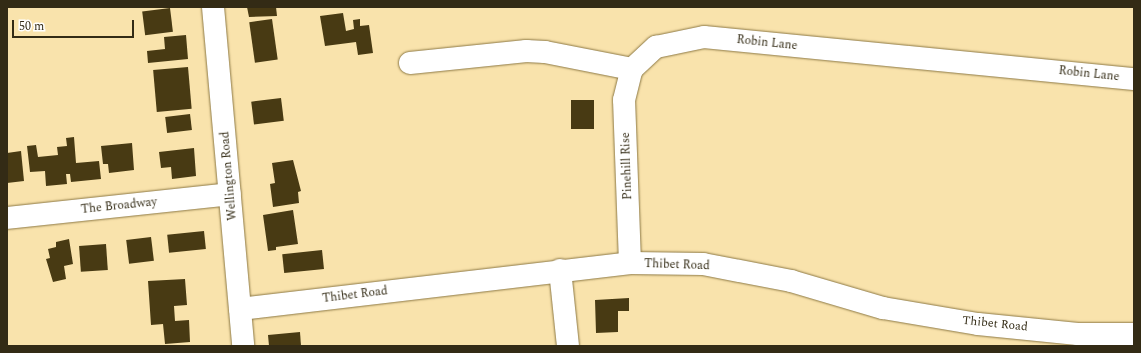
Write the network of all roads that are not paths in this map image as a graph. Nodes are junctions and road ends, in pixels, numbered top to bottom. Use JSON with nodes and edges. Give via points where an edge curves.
{"nodes":[{"id":1,"x":213,"y":7,"type":"edge"},
{"id":2,"x":410,"y":63,"type":"dead end"},
{"id":3,"x":632,"y":69,"type":"junction"},
{"id":4,"x":1134,"y":79,"type":"edge"},
{"id":5,"x":230,"y":194,"type":"junction"},
{"id":6,"x":7,"y":218,"type":"edge"},
{"id":7,"x":630,"y":263,"type":"junction"},
{"id":8,"x":560,"y":270,"type":"junction"},
{"id":9,"x":240,"y":309,"type":"junction"},
{"id":10,"x":1134,"y":334,"type":"edge"},
{"id":11,"x":243,"y":346,"type":"edge"},
{"id":12,"x":568,"y":346,"type":"edge"}],
"edges":[{"from":1,"to":5,"type":"street","name":"Wellington Road"},
{"from":2,"to":3,"type":"street","via":[[526,51],[545,52]]},
{"from":3,"to":4,"type":"street","name":"Robin Lane","via":[[656,47],[704,37]]},
{"from":3,"to":7,"type":"street","name":"Pinehill Rise","via":[[624,100]]},
{"from":5,"to":6,"type":"street","name":"The Broadway"},
{"from":5,"to":9,"type":"street","name":"Wellington Road"},
{"from":7,"to":8,"type":"street","name":"Thibet Road"},
{"from":7,"to":10,"type":"street","name":"Thibet Road","via":[[703,264],[791,281],[883,308],[978,324],[1078,334]]},
{"from":8,"to":9,"type":"street","name":"Thibet Road"},
{"from":8,"to":12,"type":"street"},
{"from":9,"to":11,"type":"street","name":"Wellington Road"}]}
